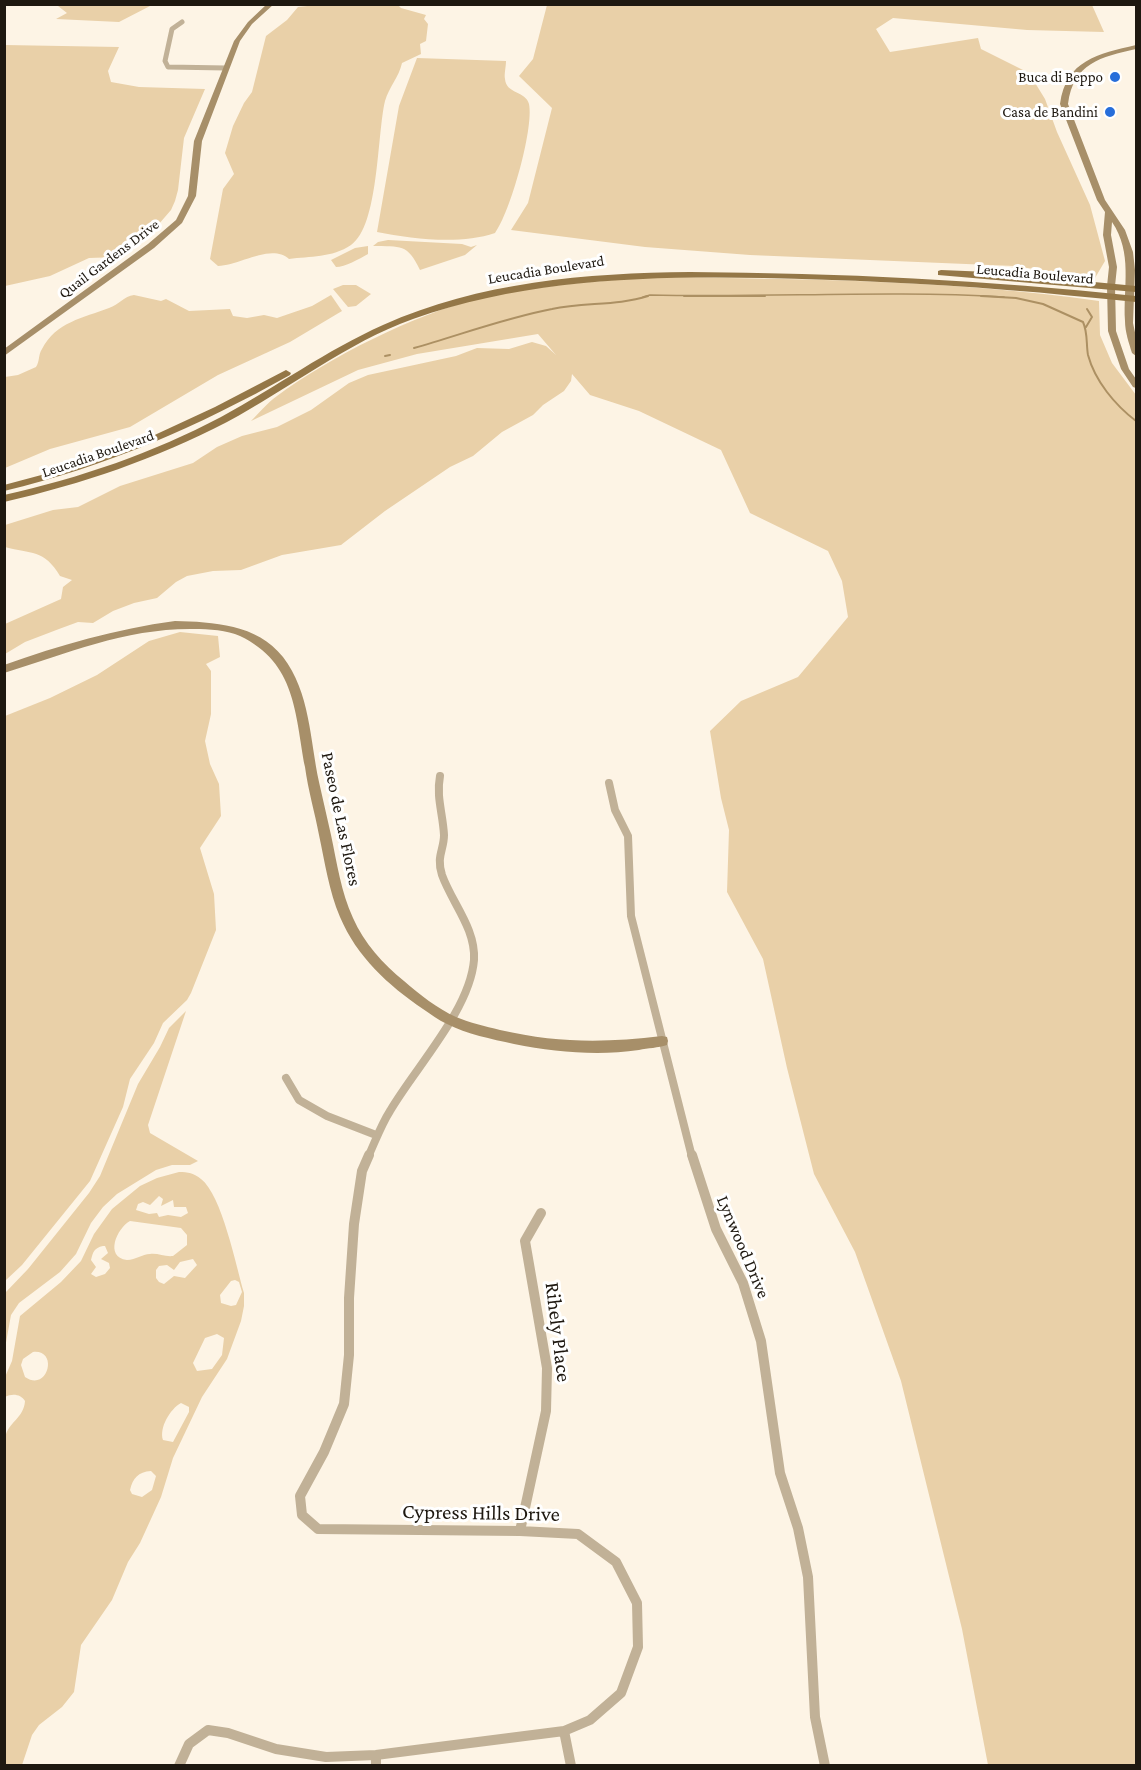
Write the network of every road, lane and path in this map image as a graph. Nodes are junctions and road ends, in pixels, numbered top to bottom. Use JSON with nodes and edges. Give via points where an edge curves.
{"nodes":[{"id":1,"x":264,"y":4,"type":"edge"},
{"id":2,"x":271,"y":4,"type":"edge"},
{"id":3,"x":182,"y":22,"type":"dead end"},
{"id":4,"x":1137,"y":47,"type":"edge"},
{"id":5,"x":222,"y":68,"type":"junction"},
{"id":6,"x":1108,"y":213,"type":"junction"},
{"id":7,"x":1111,"y":291,"type":"junction"},
{"id":8,"x":1133,"y":294,"type":"edge"},
{"id":9,"x":4,"y":345,"type":"edge"},
{"id":10,"x":4,"y":353,"type":"edge"},
{"id":11,"x":1137,"y":353,"type":"edge"},
{"id":12,"x":1137,"y":385,"type":"edge"},
{"id":13,"x":4,"y":488,"type":"edge"},
{"id":14,"x":4,"y":499,"type":"edge"},
{"id":15,"x":4,"y":669,"type":"edge"},
{"id":16,"x":440,"y":776,"type":"dead end"},
{"id":17,"x":609,"y":783,"type":"dead end"},
{"id":18,"x":451,"y":1020,"type":"junction"},
{"id":19,"x":662,"y":1041,"type":"junction"},
{"id":20,"x":286,"y":1078,"type":"dead end"},
{"id":21,"x":376,"y":1135,"type":"junction"},
{"id":22,"x":541,"y":1213,"type":"dead end"},
{"id":23,"x":520,"y":1531,"type":"junction"},
{"id":24,"x":564,"y":1731,"type":"junction"},
{"id":25,"x":376,"y":1760,"type":"edge"},
{"id":26,"x":179,"y":1766,"type":"edge"},
{"id":27,"x":571,"y":1766,"type":"edge"},
{"id":28,"x":825,"y":1766,"type":"edge"}],
"edges":[{"from":1,"to":5,"type":"main road","name":"Quail Gardens Drive","via":[[234,33]]},
{"from":2,"to":5,"type":"main road","name":"Quail Gardens Drive","via":[[239,35]]},
{"from":3,"to":5,"type":"street","via":[[172,29],[165,61],[168,67]]},
{"from":4,"to":6,"type":"main road","via":[[1089,62],[1074,73],[1064,89],[1064,107]]},
{"from":5,"to":9,"type":"main road","name":"Quail Gardens Drive","via":[[190,144],[185,189],[176,213],[156,235]]},
{"from":5,"to":10,"type":"main road","name":"Quail Gardens Drive","via":[[198,141],[192,196],[179,221],[152,246]]},
{"from":6,"to":7,"type":"main road"},
{"from":6,"to":8,"type":"main road","via":[[1121,230],[1129,252]]},
{"from":7,"to":8,"type":"main road","name":"Leucadia Boulevard"},
{"from":7,"to":12,"type":"main road","via":[[1116,347]]},
{"from":7,"to":13,"type":"main road","name":"Leucadia Boulevard","via":[[989,275],[678,266],[618,267],[523,279],[397,314],[353,334],[180,430],[74,470]]},
{"from":7,"to":14,"type":"main road","name":"Leucadia Boulevard","via":[[882,278],[703,274],[620,274],[533,285],[486,294],[405,319],[320,362],[188,438],[81,479]]},
{"from":8,"to":11,"type":"main road","via":[[1129,323]]},
{"from":15,"to":18,"type":"main road","name":"Paseo de Las Flores","via":[[101,638],[160,626],[201,624],[240,631],[267,647],[290,672],[336,889],[348,920],[383,970],[406,991]]},
{"from":16,"to":18,"type":"street","name":"Cypress Hills Drive","via":[[437,792],[444,837],[439,854],[442,874],[471,935],[474,960]]},
{"from":17,"to":19,"type":"street","name":"Lynwood Drive","via":[[615,810],[628,836],[630,916]]},
{"from":18,"to":19,"type":"main road","name":"Paseo de Las Flores","via":[[549,1045],[607,1047]]},
{"from":18,"to":21,"type":"street","name":"Cypress Hills Drive"},
{"from":19,"to":28,"type":"street","name":"Lynwood Drive","via":[[697,1176],[716,1229],[744,1283],[761,1341],[780,1473],[798,1528],[808,1577],[815,1717]]},
{"from":20,"to":21,"type":"street","via":[[299,1100]]},
{"from":21,"to":23,"type":"street","name":"Cypress Hills Drive","via":[[362,1171],[354,1224],[344,1404],[300,1496],[302,1515],[318,1529]]},
{"from":22,"to":23,"type":"street","name":"Rihely Place","via":[[525,1241],[547,1368],[546,1411]]},
{"from":23,"to":24,"type":"street","name":"Cypress Hills Drive","via":[[578,1534],[616,1562],[637,1604],[638,1647],[621,1693],[590,1720]]},
{"from":24,"to":25,"type":"street","name":"Cypress Hills Drive"},
{"from":24,"to":27,"type":"street"},
{"from":25,"to":26,"type":"street","name":"Cypress Hills Drive","via":[[276,1749],[207,1730],[189,1744]]}]}
